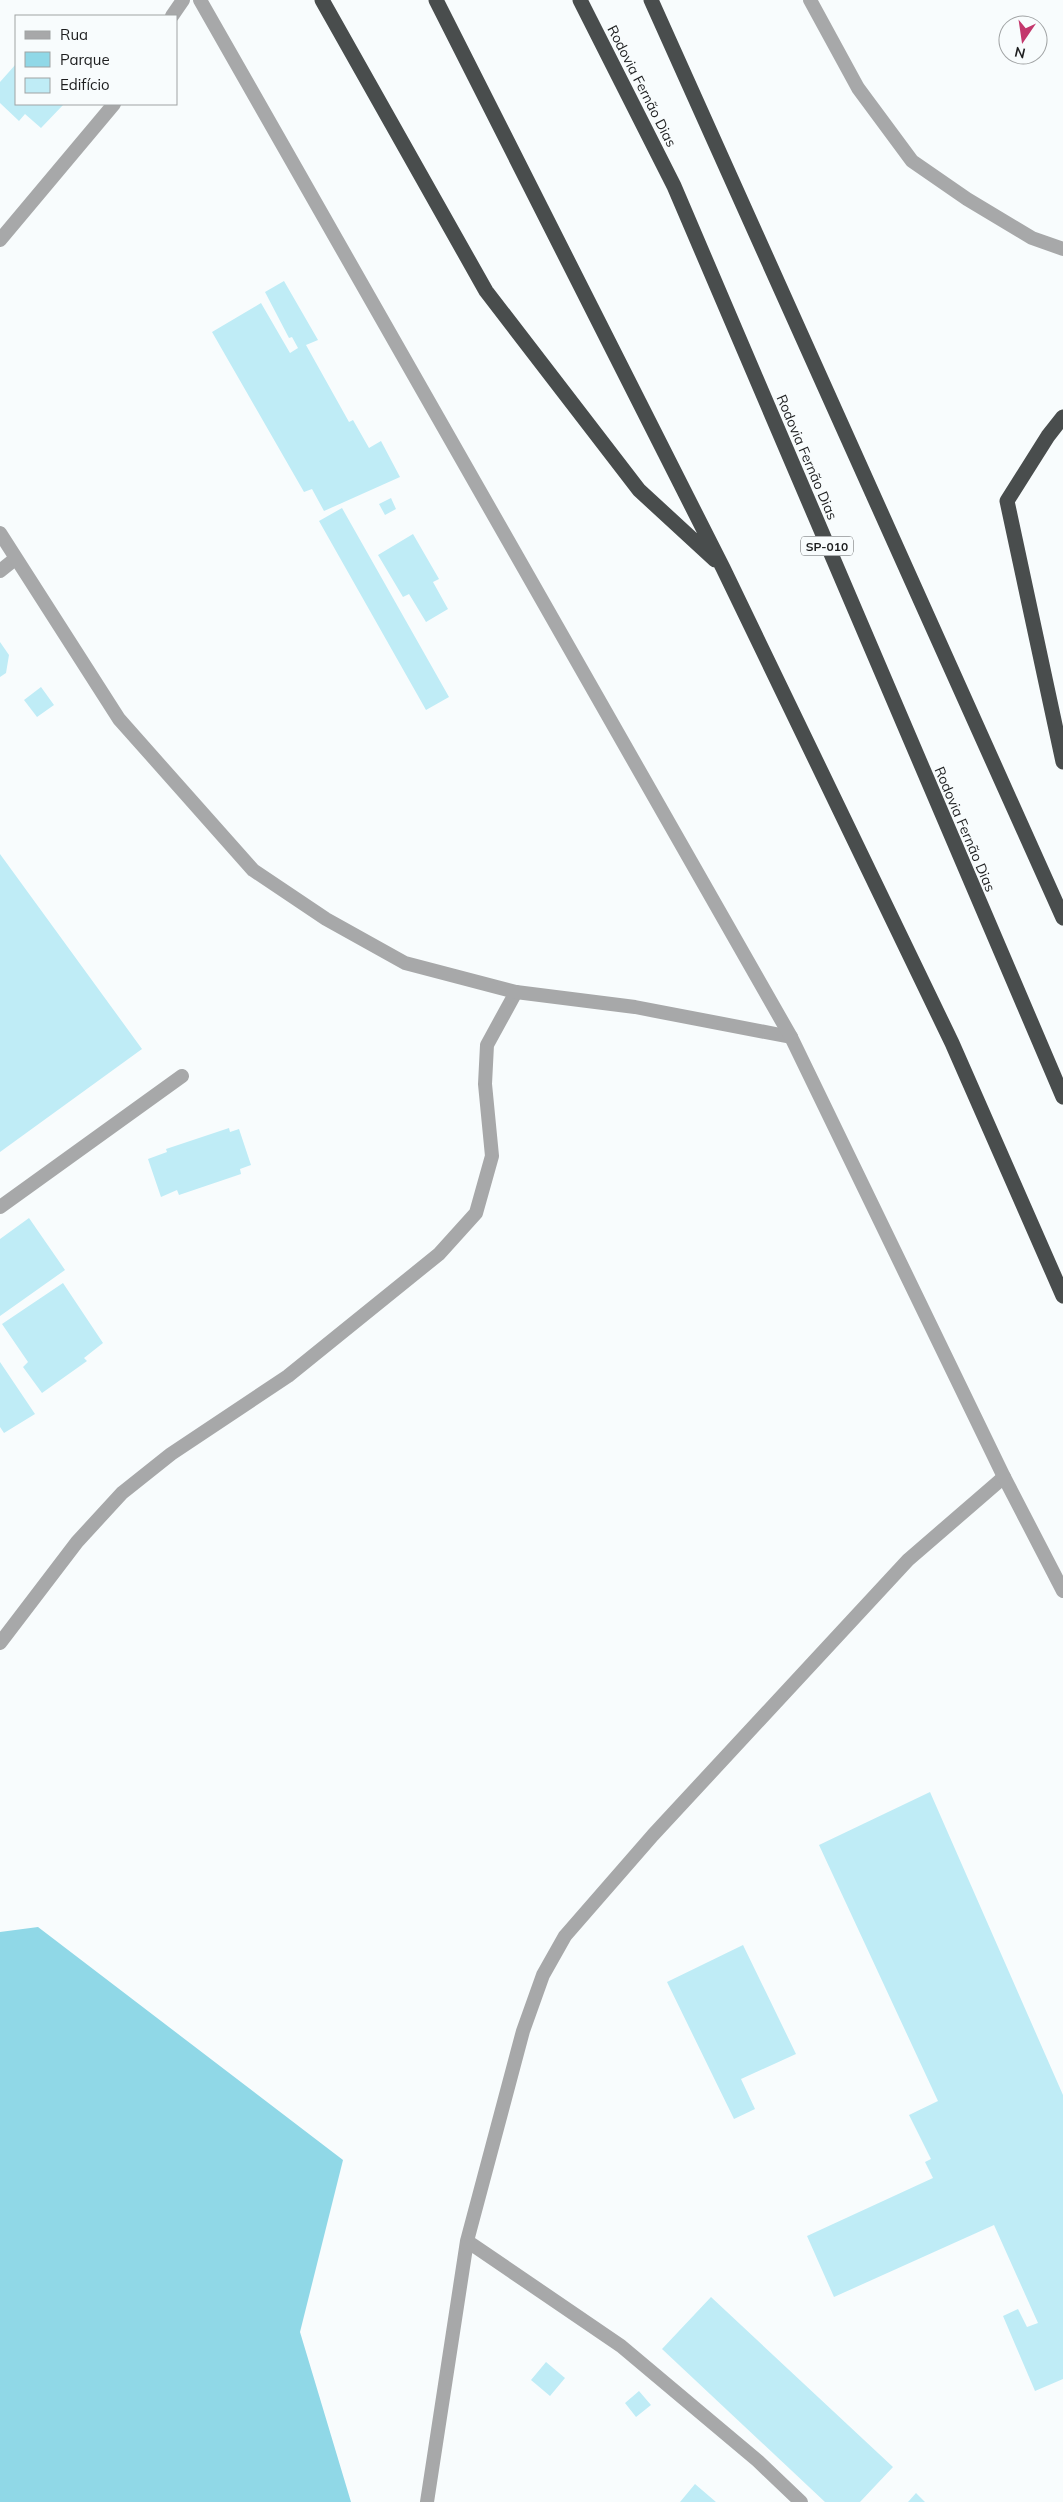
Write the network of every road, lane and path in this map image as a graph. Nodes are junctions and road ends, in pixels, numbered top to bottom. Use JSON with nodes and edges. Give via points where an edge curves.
{"nodes":[{"id":1,"x":183,"y":0,"type":"edge"},
{"id":2,"x":200,"y":0,"type":"edge"},
{"id":3,"x":322,"y":0,"type":"edge"},
{"id":4,"x":436,"y":0,"type":"edge"},
{"id":5,"x":580,"y":0,"type":"edge"},
{"id":6,"x":651,"y":0,"type":"edge"},
{"id":7,"x":810,"y":0,"type":"edge"},
{"id":8,"x":173,"y":15,"type":"edge"},
{"id":9,"x":113,"y":105,"type":"edge"},
{"id":10,"x":0,"y":240,"type":"edge"},
{"id":11,"x":1063,"y":249,"type":"edge"},
{"id":12,"x":1063,"y":417,"type":"edge"},
{"id":13,"x":0,"y":533,"type":"edge"},
{"id":14,"x":15,"y":559,"type":"junction"},
{"id":15,"x":723,"y":568,"type":"junction"},
{"id":16,"x":0,"y":572,"type":"edge"},
{"id":17,"x":1063,"y":762,"type":"edge"},
{"id":18,"x":1063,"y":918,"type":"edge"},
{"id":19,"x":516,"y":992,"type":"junction"},
{"id":20,"x":790,"y":1036,"type":"junction"},
{"id":21,"x":182,"y":1076,"type":"dead end"},
{"id":22,"x":1063,"y":1097,"type":"edge"},
{"id":23,"x":0,"y":1208,"type":"edge"},
{"id":24,"x":1063,"y":1296,"type":"edge"},
{"id":25,"x":1004,"y":1477,"type":"junction"},
{"id":26,"x":1063,"y":1591,"type":"edge"},
{"id":27,"x":0,"y":1643,"type":"edge"},
{"id":28,"x":467,"y":2241,"type":"junction"},
{"id":29,"x":427,"y":2502,"type":"edge"},
{"id":30,"x":801,"y":2502,"type":"edge"}],
"edges":[{"from":1,"to":8,"type":"street"},
{"from":2,"to":20,"type":"street"},
{"from":3,"to":15,"type":"highway","via":[[486,291],[639,490]]},
{"from":4,"to":15,"type":"highway"},
{"from":5,"to":22,"type":"highway","name":"Rodovia Fernão Dias","number":"SP-010","via":[[674,186]]},
{"from":6,"to":18,"type":"highway"},
{"from":7,"to":11,"type":"street","via":[[858,88],[912,161],[1032,238]]},
{"from":9,"to":10,"type":"street"},
{"from":12,"to":17,"type":"highway","via":[[1007,501]]},
{"from":13,"to":14,"type":"street"},
{"from":14,"to":16,"type":"street"},
{"from":14,"to":19,"type":"street","via":[[119,719],[253,870],[326,919],[405,963]]},
{"from":15,"to":24,"type":"highway","via":[[952,1044]]},
{"from":19,"to":20,"type":"street","via":[[635,1007]]},
{"from":19,"to":27,"type":"street","via":[[486,1046],[485,1084],[492,1156],[476,1213],[439,1254],[288,1376],[171,1454],[122,1493],[77,1542]]},
{"from":20,"to":25,"type":"street"},
{"from":21,"to":23,"type":"street"},
{"from":25,"to":26,"type":"street"},
{"from":25,"to":28,"type":"street","via":[[908,1560],[653,1835],[565,1936],[543,1975],[523,2031]]},
{"from":28,"to":29,"type":"street"},
{"from":28,"to":30,"type":"street","via":[[621,2346]]}]}
